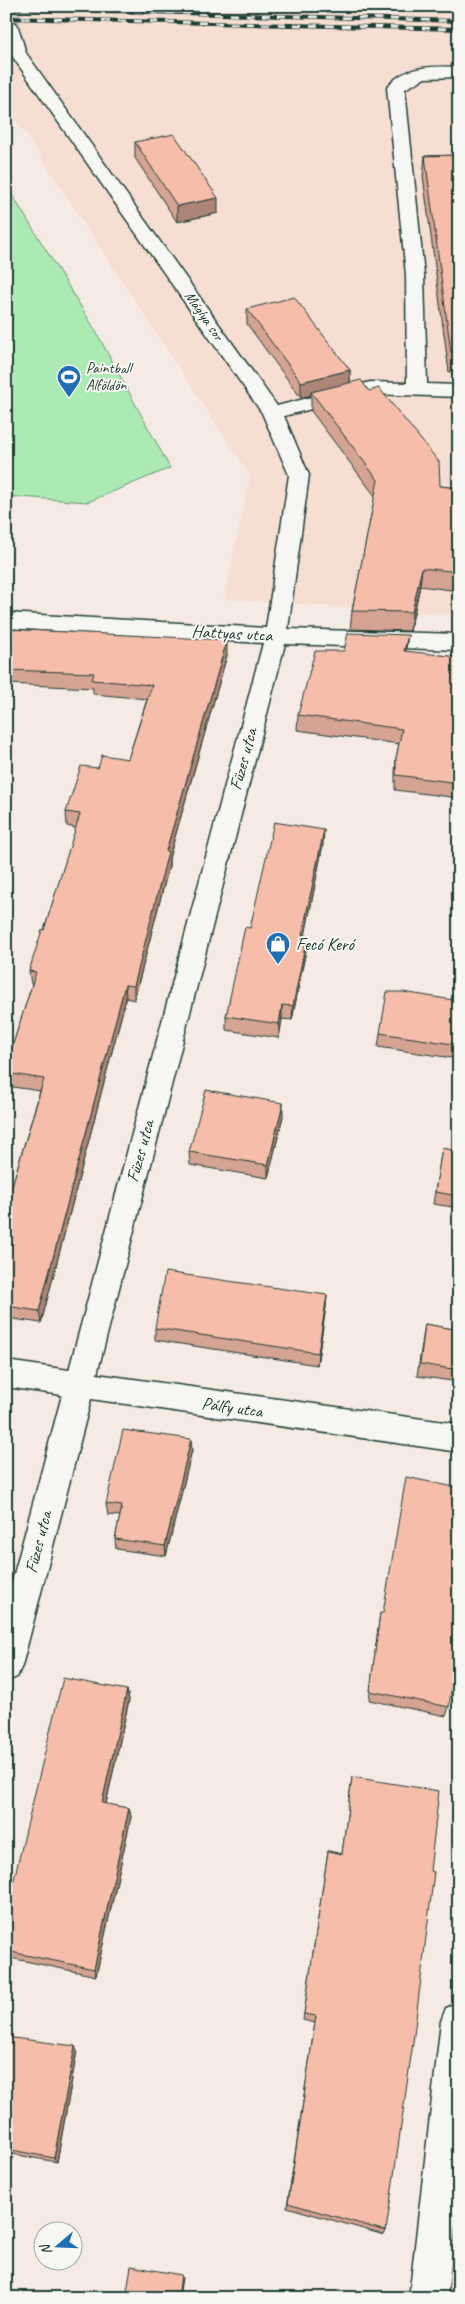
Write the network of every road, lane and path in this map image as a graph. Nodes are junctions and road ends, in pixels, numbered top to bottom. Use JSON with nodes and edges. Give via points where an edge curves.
{"nodes":[{"id":1,"x":10,"y":27,"type":"dead end"},
{"id":2,"x":459,"y":72,"type":"edge"},
{"id":3,"x":417,"y":390,"type":"junction"},
{"id":4,"x":459,"y":391,"type":"edge"},
{"id":5,"x":272,"y":412,"type":"junction"},
{"id":6,"x":6,"y":620,"type":"edge"},
{"id":7,"x":276,"y":636,"type":"junction"},
{"id":8,"x":459,"y":642,"type":"edge"},
{"id":9,"x":6,"y":1374,"type":"edge"},
{"id":10,"x":78,"y":1385,"type":"junction"},
{"id":11,"x":459,"y":1438,"type":"edge"},
{"id":12,"x":6,"y":1666,"type":"edge"},
{"id":13,"x":459,"y":2021,"type":"edge"},
{"id":14,"x":428,"y":2298,"type":"edge"}],
"edges":[{"from":1,"to":5,"type":"street","name":"Máglya sor","via":[[18,53]]},
{"from":2,"to":3,"type":"street","via":[[433,71],[407,77],[396,88],[414,275]]},
{"from":3,"to":4,"type":"street"},
{"from":3,"to":5,"type":"street","via":[[370,388]]},
{"from":5,"to":7,"type":"street","name":"Máglya sor","via":[[299,475]]},
{"from":6,"to":7,"type":"street","name":"Hattyas utca"},
{"from":7,"to":8,"type":"street","name":"Hattyas utca"},
{"from":7,"to":10,"type":"street","name":"Füzes utca"},
{"from":9,"to":10,"type":"street","name":"Pálfy utca"},
{"from":10,"to":11,"type":"street","name":"Pálfy utca"},
{"from":10,"to":12,"type":"street","name":"Füzes utca"},
{"from":13,"to":14,"type":"street"}]}
